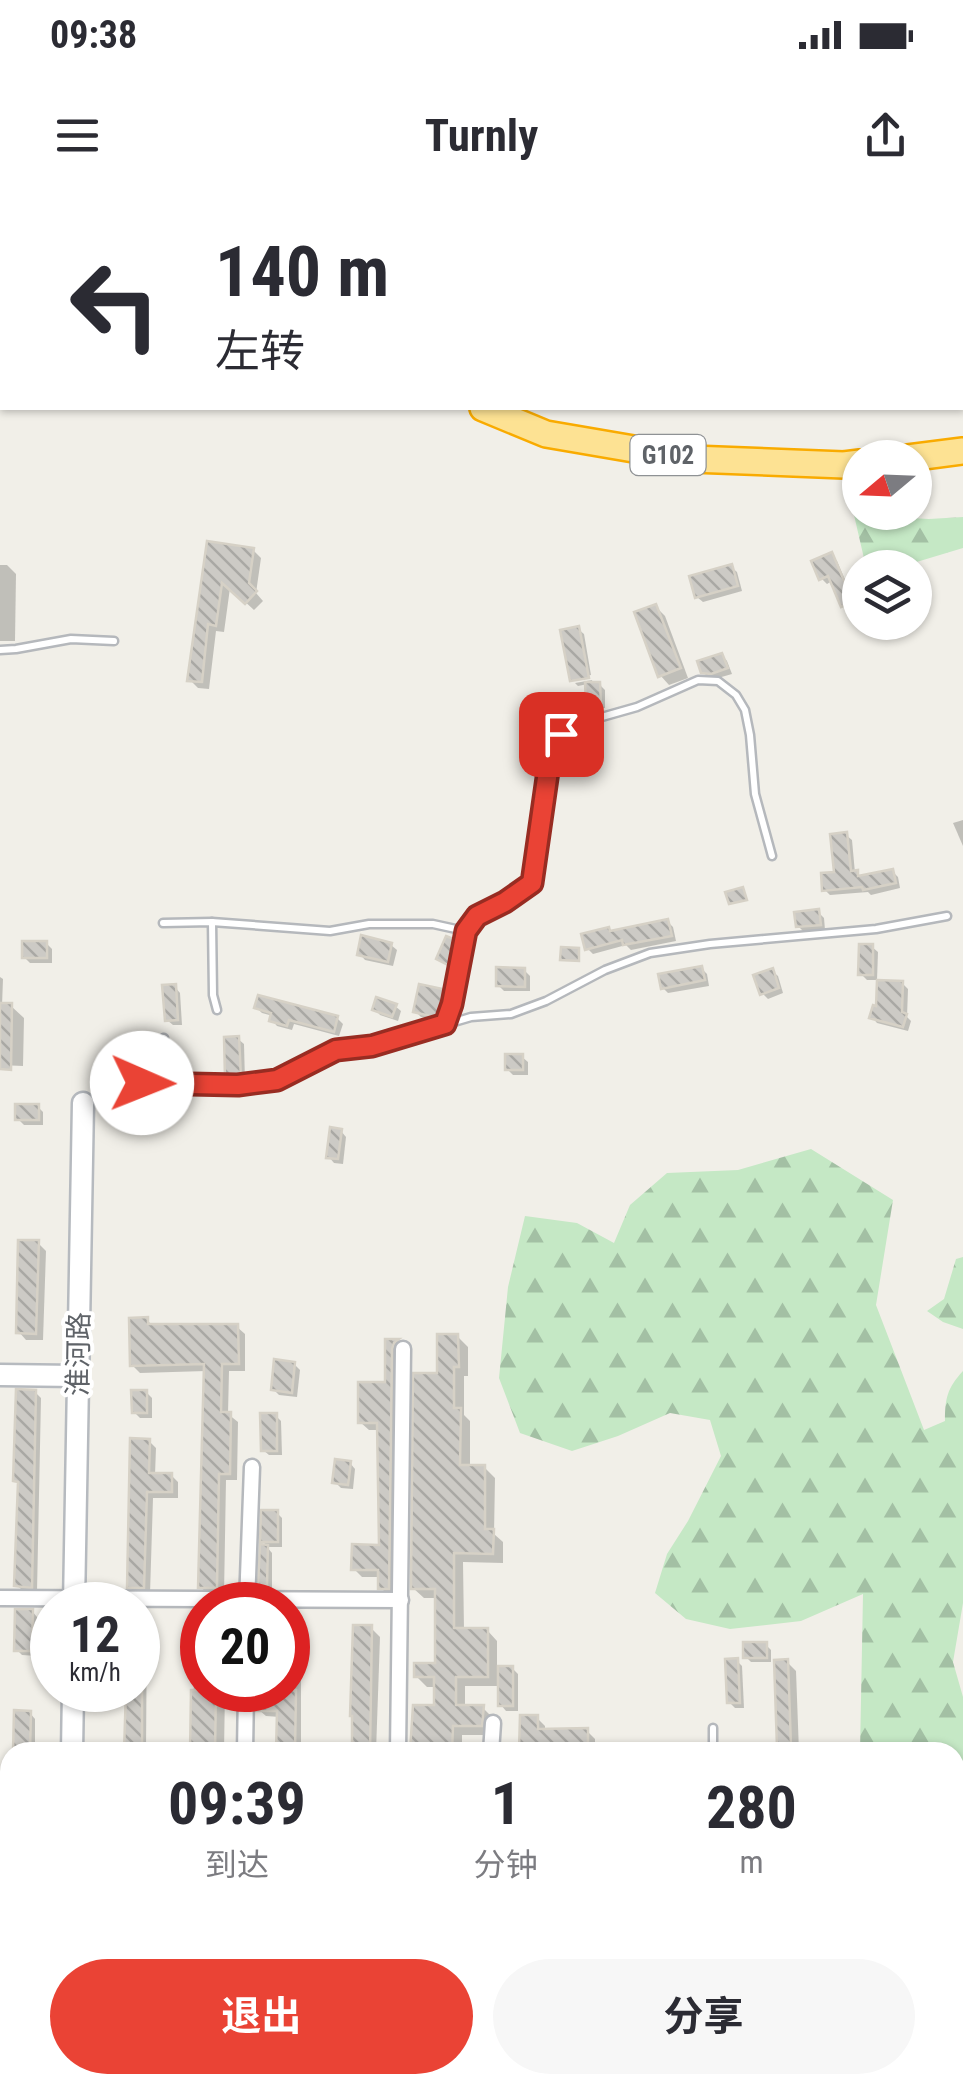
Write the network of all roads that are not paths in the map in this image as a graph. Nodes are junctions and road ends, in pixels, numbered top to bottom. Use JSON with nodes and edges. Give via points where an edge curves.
{"nodes":[{"id":1,"x":487,"y":410,"type":"edge"},
{"id":2,"x":963,"y":451,"type":"edge"},
{"id":3,"x":932,"y":455,"type":"edge"},
{"id":4,"x":842,"y":465,"type":"edge"},
{"id":5,"x":114,"y":641,"type":"dead end"},
{"id":6,"x":0,"y":650,"type":"edge"},
{"id":7,"x":772,"y":856,"type":"dead end"},
{"id":8,"x":947,"y":916,"type":"dead end"},
{"id":9,"x":212,"y":922,"type":"junction"},
{"id":10,"x":164,"y":924,"type":"dead end"},
{"id":11,"x":466,"y":931,"type":"junction"},
{"id":12,"x":217,"y":1010,"type":"dead end"},
{"id":13,"x":445,"y":1024,"type":"junction"},
{"id":14,"x":164,"y":1038,"type":"dead end"},
{"id":15,"x":142,"y":1083,"type":"junction"},
{"id":16,"x":83,"y":1103,"type":"dead end"},
{"id":17,"x":124,"y":1120,"type":"dead end"},
{"id":18,"x":403,"y":1348,"type":"dead end"},
{"id":19,"x":0,"y":1375,"type":"edge"},
{"id":20,"x":77,"y":1376,"type":"junction"},
{"id":21,"x":252,"y":1467,"type":"dead end"},
{"id":22,"x":74,"y":1582,"type":"edge"},
{"id":23,"x":248,"y":1582,"type":"edge"},
{"id":24,"x":0,"y":1598,"type":"edge"},
{"id":25,"x":30,"y":1600,"type":"edge"},
{"id":26,"x":401,"y":1600,"type":"junction"},
{"id":27,"x":310,"y":1601,"type":"edge"},
{"id":28,"x":73,"y":1712,"type":"edge"},
{"id":29,"x":246,"y":1712,"type":"edge"},
{"id":30,"x":493,"y":1722,"type":"dead end"},
{"id":31,"x":713,"y":1728,"type":"dead end"},
{"id":32,"x":72,"y":1742,"type":"edge"},
{"id":33,"x":245,"y":1742,"type":"edge"},
{"id":34,"x":398,"y":1742,"type":"edge"},
{"id":35,"x":492,"y":1742,"type":"edge"},
{"id":36,"x":713,"y":1742,"type":"edge"}],
"edges":[{"from":1,"to":4,"type":"highway","number":"G102","via":[[546,434],[692,459]]},
{"from":2,"to":3,"type":"highway"},
{"from":5,"to":6,"type":"lane","via":[[72,639]]},
{"from":7,"to":11,"type":"lane","via":[[755,794],[744,710],[718,681],[698,680],[561,734],[549,764],[532,883],[477,916]]},
{"from":8,"to":13,"type":"lane","via":[[650,952],[511,1014]]},
{"from":9,"to":10,"type":"lane"},
{"from":9,"to":11,"type":"lane","via":[[330,930],[433,924]]},
{"from":9,"to":12,"type":"lane"},
{"from":11,"to":13,"type":"lane"},
{"from":13,"to":15,"type":"lane","via":[[336,1050],[277,1080]]},
{"from":14,"to":15,"type":"lane"},
{"from":15,"to":17,"type":"lane","via":[[127,1093]]},
{"from":16,"to":20,"type":"street","name":"淮河路"},
{"from":18,"to":26,"type":"street"},
{"from":19,"to":20,"type":"street"},
{"from":20,"to":22,"type":"street","name":"淮河路"},
{"from":21,"to":23,"type":"street"},
{"from":24,"to":25,"type":"street"},
{"from":26,"to":27,"type":"street"},
{"from":26,"to":34,"type":"street"},
{"from":28,"to":32,"type":"street"},
{"from":29,"to":33,"type":"street"},
{"from":30,"to":35,"type":"street"},
{"from":31,"to":36,"type":"lane"}]}
